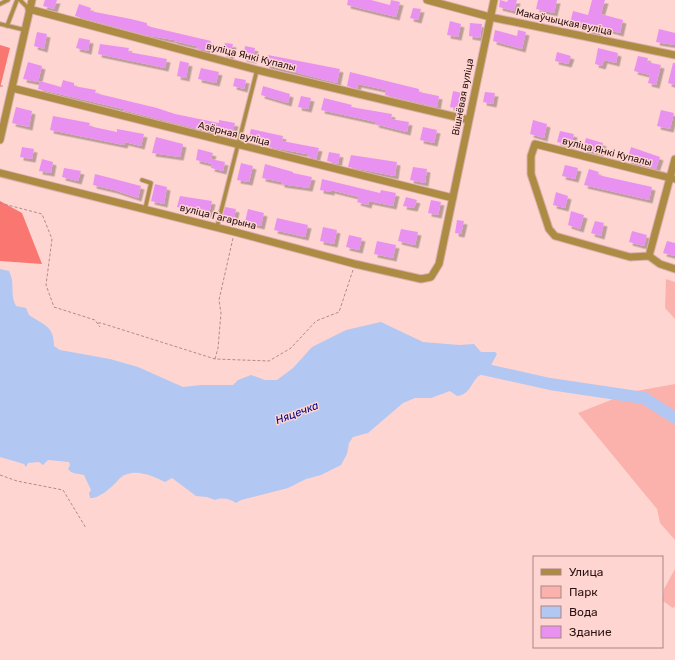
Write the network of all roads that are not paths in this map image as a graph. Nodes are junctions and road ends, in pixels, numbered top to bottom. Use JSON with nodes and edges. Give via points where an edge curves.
{"nodes":[{"id":1,"x":8,"y":0,"type":"edge"},
{"id":2,"x":17,"y":0,"type":"edge"},
{"id":3,"x":20,"y":0,"type":"edge"},
{"id":4,"x":32,"y":0,"type":"edge"},
{"id":5,"x":427,"y":0,"type":"edge"},
{"id":6,"x":494,"y":0,"type":"edge"},
{"id":7,"x":0,"y":4,"type":"edge"},
{"id":8,"x":29,"y":9,"type":"junction"},
{"id":9,"x":490,"y":17,"type":"junction"},
{"id":10,"x":0,"y":24,"type":"edge"},
{"id":11,"x":7,"y":26,"type":"junction"},
{"id":12,"x":25,"y":30,"type":"junction"},
{"id":13,"x":675,"y":55,"type":"edge"},
{"id":14,"x":257,"y":70,"type":"junction"},
{"id":15,"x":12,"y":88,"type":"junction"},
{"id":16,"x":469,"y":120,"type":"junction"},
{"id":17,"x":0,"y":140,"type":"edge"},
{"id":18,"x":237,"y":146,"type":"junction"},
{"id":19,"x":675,"y":159,"type":"edge"},
{"id":20,"x":0,"y":173,"type":"edge"},
{"id":21,"x":673,"y":178,"type":"edge"},
{"id":22,"x":142,"y":180,"type":"dead end"},
{"id":23,"x":452,"y":198,"type":"junction"},
{"id":24,"x":145,"y":209,"type":"junction"},
{"id":25,"x":216,"y":227,"type":"junction"},
{"id":26,"x":649,"y":256,"type":"junction"},
{"id":27,"x":675,"y":269,"type":"edge"},
{"id":28,"x":431,"y":277,"type":"joint"}],
"edges":[{"from":1,"to":7,"type":"lane"},
{"from":2,"to":11,"type":"lane"},
{"from":3,"to":8,"type":"lane"},
{"from":4,"to":8,"type":"street"},
{"from":5,"to":9,"type":"street","name":"Макаўчыцкая вуліца"},
{"from":6,"to":9,"type":"street","name":"Вішнёвая вуліца"},
{"from":8,"to":12,"type":"street"},
{"from":8,"to":14,"type":"street","name":"вуліца Янкі Купалы"},
{"from":9,"to":13,"type":"street","name":"Макаўчыцкая вуліца"},
{"from":9,"to":16,"type":"street","name":"Вішнёвая вуліца"},
{"from":10,"to":11,"type":"lane"},
{"from":11,"to":12,"type":"lane"},
{"from":12,"to":15,"type":"street"},
{"from":14,"to":16,"type":"street","name":"вуліца Янкі Купалы"},
{"from":14,"to":18,"type":"lane"},
{"from":15,"to":17,"type":"street"},
{"from":15,"to":18,"type":"street","name":"Азёрная вуліца"},
{"from":16,"to":23,"type":"street","name":"Вішнёвая вуліца"},
{"from":18,"to":23,"type":"street","name":"Азёрная вуліца"},
{"from":18,"to":25,"type":"lane"},
{"from":19,"to":21,"type":"street"},
{"from":20,"to":24,"type":"street","name":"вуліца Гагарына"},
{"from":21,"to":26,"type":"street"},
{"from":21,"to":26,"type":"street","name":"вуліца Янкі Купалы","via":[[535,144],[531,156],[531,174],[549,229],[555,236],[630,257]]},
{"from":22,"to":24,"type":"lane","via":[[152,183]]},
{"from":23,"to":28,"type":"street","name":"Вішнёвая вуліца","via":[[439,264]]},
{"from":24,"to":25,"type":"street","name":"вуліца Гагарына"},
{"from":25,"to":28,"type":"street","name":"вуліца Гагарына","via":[[355,264],[421,278]]},
{"from":26,"to":27,"type":"street","via":[[660,264]]}]}
